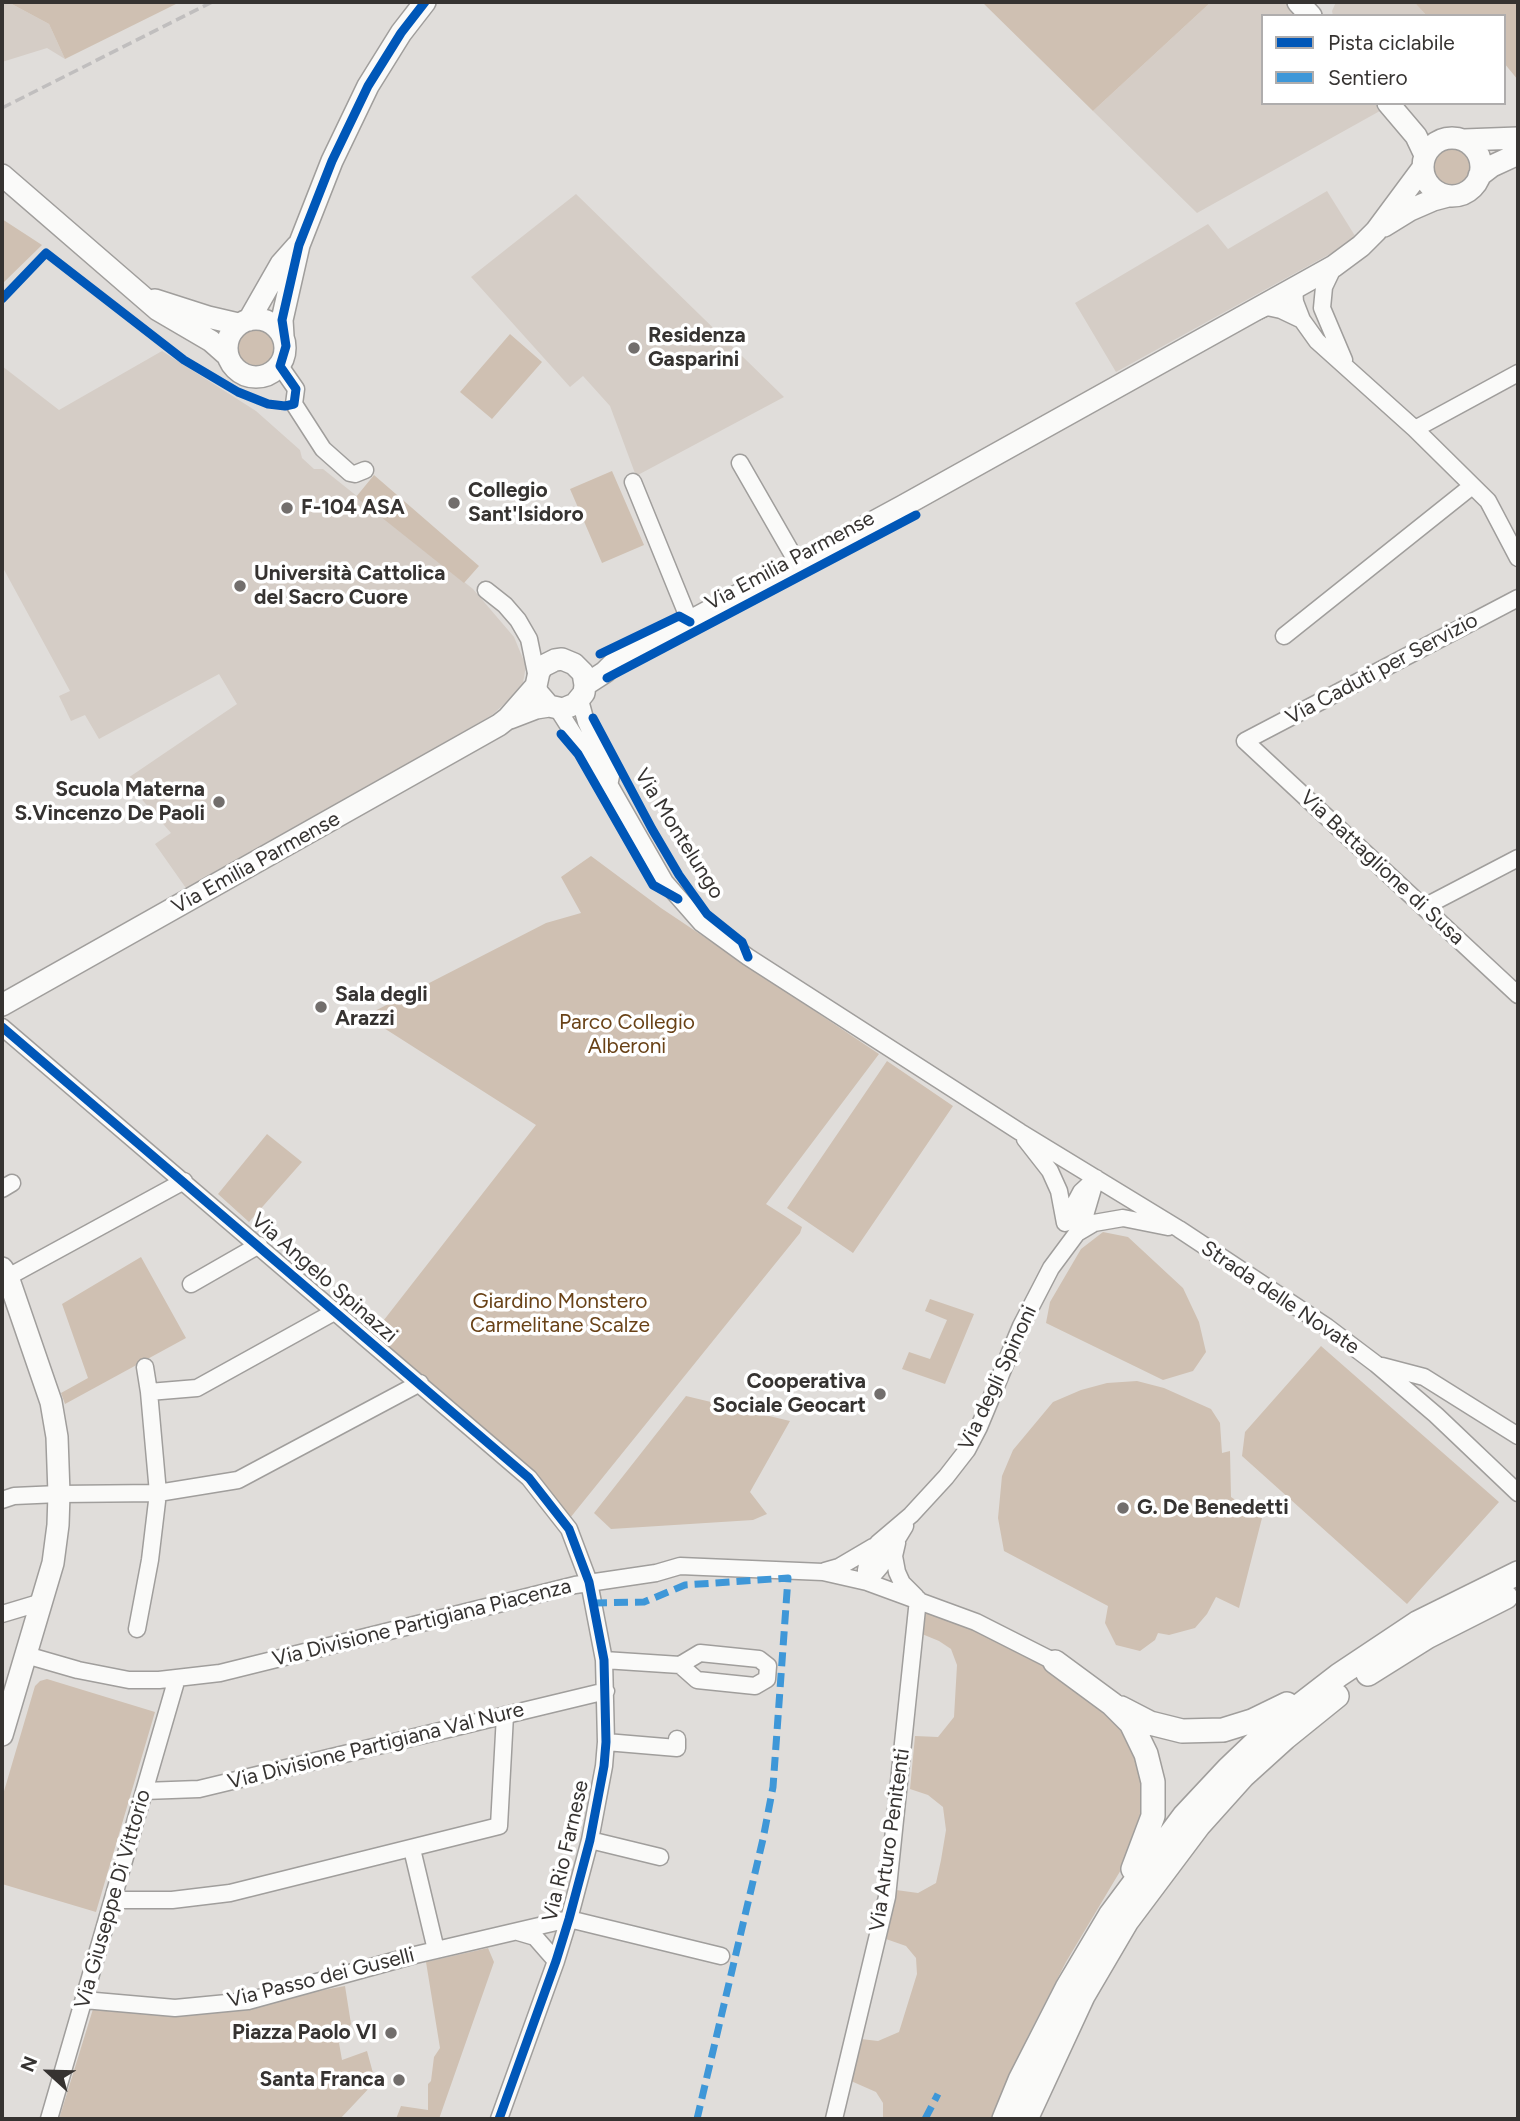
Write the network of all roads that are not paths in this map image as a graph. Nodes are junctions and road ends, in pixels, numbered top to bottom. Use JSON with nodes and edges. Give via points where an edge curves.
{"nodes":[{"id":1,"x":425,"y":2,"type":"edge"},
{"id":2,"x":1390,"y":105,"type":"edge"},
{"id":3,"x":1402,"y":105,"type":"edge"},
{"id":4,"x":1518,"y":138,"type":"edge"},
{"id":5,"x":1456,"y":139,"type":"junction"},
{"id":6,"x":1518,"y":154,"type":"edge"},
{"id":7,"x":1423,"y":162,"type":"junction"},
{"id":8,"x":2,"y":175,"type":"edge"},
{"id":9,"x":1479,"y":176,"type":"junction"},
{"id":10,"x":1448,"y":196,"type":"junction"},
{"id":11,"x":1376,"y":231,"type":"junction"},
{"id":12,"x":299,"y":245,"type":"junction"},
{"id":13,"x":1334,"y":266,"type":"junction"},
{"id":14,"x":1294,"y":288,"type":"junction"},
{"id":15,"x":146,"y":298,"type":"junction"},
{"id":16,"x":1246,"y":315,"type":"junction"},
{"id":17,"x":1302,"y":320,"type":"junction"},
{"id":18,"x":244,"y":322,"type":"junction"},
{"id":19,"x":283,"y":336,"type":"junction"},
{"id":20,"x":228,"y":356,"type":"junction"},
{"id":21,"x":280,"y":366,"type":"junction"},
{"id":22,"x":1348,"y":368,"type":"junction"},
{"id":23,"x":1518,"y":373,"type":"edge"},
{"id":24,"x":1415,"y":429,"type":"junction"},
{"id":25,"x":740,"y":463,"type":"dead end"},
{"id":26,"x":365,"y":470,"type":"dead end"},
{"id":27,"x":633,"y":482,"type":"dead end"},
{"id":28,"x":1472,"y":486,"type":"junction"},
{"id":29,"x":1513,"y":536,"type":"edge"},
{"id":30,"x":1518,"y":558,"type":"edge"},
{"id":31,"x":798,"y":564,"type":"junction"},
{"id":32,"x":486,"y":590,"type":"dead end"},
{"id":33,"x":1518,"y":598,"type":"edge"},
{"id":34,"x":690,"y":622,"type":"junction"},
{"id":35,"x":1284,"y":636,"type":"dead end"},
{"id":36,"x":529,"y":639,"type":"junction"},
{"id":37,"x":568,"y":662,"type":"junction"},
{"id":38,"x":615,"y":662,"type":"junction"},
{"id":39,"x":536,"y":682,"type":"junction"},
{"id":40,"x":582,"y":692,"type":"junction"},
{"id":41,"x":553,"y":707,"type":"junction"},
{"id":42,"x":508,"y":718,"type":"junction"},
{"id":43,"x":1245,"y":741,"type":"joint"},
{"id":44,"x":609,"y":783,"type":"junction"},
{"id":45,"x":1518,"y":858,"type":"edge"},
{"id":46,"x":1424,"y":907,"type":"junction"},
{"id":47,"x":1518,"y":995,"type":"edge"},
{"id":48,"x":2,"y":1005,"type":"edge"},
{"id":49,"x":2,"y":1027,"type":"edge"},
{"id":50,"x":1020,"y":1132,"type":"junction"},
{"id":51,"x":1096,"y":1178,"type":"junction"},
{"id":52,"x":184,"y":1181,"type":"junction"},
{"id":53,"x":1071,"y":1228,"type":"junction"},
{"id":54,"x":1179,"y":1229,"type":"junction"},
{"id":55,"x":259,"y":1245,"type":"junction"},
{"id":56,"x":5,"y":1273,"type":"edge"},
{"id":57,"x":191,"y":1284,"type":"dead end"},
{"id":58,"x":336,"y":1311,"type":"junction"},
{"id":59,"x":1376,"y":1364,"type":"junction"},
{"id":60,"x":145,"y":1367,"type":"dead end"},
{"id":61,"x":420,"y":1383,"type":"junction"},
{"id":62,"x":149,"y":1392,"type":"junction"},
{"id":63,"x":1518,"y":1436,"type":"edge"},
{"id":64,"x":158,"y":1493,"type":"junction"},
{"id":65,"x":1518,"y":1493,"type":"edge"},
{"id":66,"x":59,"y":1494,"type":"junction"},
{"id":67,"x":2,"y":1500,"type":"edge"},
{"id":68,"x":911,"y":1515,"type":"junction"},
{"id":69,"x":898,"y":1539,"type":"junction"},
{"id":70,"x":878,"y":1543,"type":"junction"},
{"id":71,"x":823,"y":1572,"type":"junction"},
{"id":72,"x":1518,"y":1573,"type":"edge"},
{"id":73,"x":589,"y":1582,"type":"junction"},
{"id":74,"x":867,"y":1582,"type":"junction"},
{"id":75,"x":1518,"y":1590,"type":"edge"},
{"id":76,"x":918,"y":1599,"type":"junction"},
{"id":77,"x":42,"y":1602,"type":"junction"},
{"id":78,"x":2,"y":1614,"type":"edge"},
{"id":79,"x":137,"y":1629,"type":"dead end"},
{"id":80,"x":26,"y":1655,"type":"junction"},
{"id":81,"x":604,"y":1660,"type":"junction"},
{"id":82,"x":1055,"y":1662,"type":"joint"},
{"id":83,"x":680,"y":1665,"type":"junction"},
{"id":84,"x":1339,"y":1675,"type":"junction"},
{"id":85,"x":177,"y":1678,"type":"junction"},
{"id":86,"x":606,"y":1691,"type":"junction"},
{"id":87,"x":1112,"y":1704,"type":"junction"},
{"id":88,"x":505,"y":1715,"type":"junction"},
{"id":89,"x":2,"y":1735,"type":"edge"},
{"id":90,"x":677,"y":1739,"type":"dead end"},
{"id":91,"x":606,"y":1742,"type":"junction"},
{"id":92,"x":144,"y":1791,"type":"junction"},
{"id":93,"x":590,"y":1840,"type":"junction"},
{"id":94,"x":412,"y":1849,"type":"junction"},
{"id":95,"x":660,"y":1857,"type":"dead end"},
{"id":96,"x":113,"y":1900,"type":"junction"},
{"id":97,"x":1111,"y":1914,"type":"junction"},
{"id":98,"x":569,"y":1919,"type":"junction"},
{"id":99,"x":515,"y":1932,"type":"junction"},
{"id":100,"x":436,"y":1950,"type":"junction"},
{"id":101,"x":721,"y":1956,"type":"dead end"},
{"id":102,"x":556,"y":1961,"type":"junction"},
{"id":103,"x":83,"y":2000,"type":"junction"},
{"id":104,"x":49,"y":2119,"type":"edge"},
{"id":105,"x":499,"y":2119,"type":"edge"},
{"id":106,"x":834,"y":2119,"type":"edge"},
{"id":107,"x":1004,"y":2119,"type":"edge"},
{"id":108,"x":1026,"y":2119,"type":"edge"}],
"edges":[{"from":1,"to":12,"type":"main road","via":[[368,86]]},
{"from":2,"to":7,"type":"main road","via":[[1416,136]]},
{"from":3,"to":5,"type":"main road","via":[[1419,122]]},
{"from":4,"to":5,"type":"main road"},
{"from":5,"to":7,"type":"main road","via":[[1434,144]]},
{"from":5,"to":9,"type":"main road","via":[[1476,151]]},
{"from":6,"to":9,"type":"main road"},
{"from":7,"to":10,"type":"main road","via":[[1425,179]]},
{"from":7,"to":11,"type":"main road","name":"Via Emilia Parmense"},
{"from":8,"to":15,"type":"main road"},
{"from":9,"to":10,"type":"main road","via":[[1467,191]]},
{"from":10,"to":11,"type":"main road","name":"Via Emilia Parmense"},
{"from":11,"to":13,"type":"main road","name":"Via Emilia Parmense"},
{"from":12,"to":18,"type":"main road","via":[[281,264]]},
{"from":12,"to":19,"type":"main road","via":[[284,309]]},
{"from":13,"to":14,"type":"main road","name":"Via Emilia Parmense"},
{"from":13,"to":22,"type":"street","via":[[1324,287],[1322,309]]},
{"from":14,"to":16,"type":"main road","name":"Via Emilia Parmense"},
{"from":14,"to":17,"type":"street"},
{"from":15,"to":18,"type":"main road"},
{"from":15,"to":20,"type":"main road"},
{"from":16,"to":17,"type":"street","via":[[1267,307]]},
{"from":16,"to":31,"type":"main road","name":"Via Emilia Parmense"},
{"from":17,"to":22,"type":"street","via":[[1317,341]]},
{"from":18,"to":19,"type":"main road","via":[[267,321]]},
{"from":18,"to":20,"type":"main road","via":[[232,333]]},
{"from":19,"to":21,"type":"main road","via":[[286,346]]},
{"from":20,"to":21,"type":"main road","via":[[236,370],[251,378],[264,377]]},
{"from":21,"to":26,"type":"street","via":[[296,389],[295,404],[323,449],[350,472]]},
{"from":22,"to":24,"type":"street"},
{"from":23,"to":24,"type":"street"},
{"from":24,"to":28,"type":"street"},
{"from":25,"to":31,"type":"street"},
{"from":27,"to":34,"type":"street"},
{"from":28,"to":29,"type":"street"},
{"from":28,"to":35,"type":"street"},
{"from":29,"to":30,"type":"street"},
{"from":31,"to":34,"type":"main road","name":"Via Emilia Parmense"},
{"from":32,"to":36,"type":"street","via":[[512,612]]},
{"from":33,"to":43,"type":"street","name":"Via Caduti per Servizio"},
{"from":34,"to":38,"type":"main road","name":"Via Emilia Parmense"},
{"from":36,"to":37,"type":"street"},
{"from":36,"to":39,"type":"street"},
{"from":37,"to":38,"type":"main road","name":"Via Emilia Parmense"},
{"from":37,"to":39,"type":"main road","name":"Via Emilia Parmense","via":[[549,662]]},
{"from":37,"to":40,"type":"main road","via":[[583,673]]},
{"from":38,"to":40,"type":"main road","name":"Via Emilia Parmense"},
{"from":39,"to":41,"type":"main road","via":[[540,698]]},
{"from":39,"to":42,"type":"main road","name":"Via Emilia Parmense"},
{"from":40,"to":41,"type":"main road","name":"Via Emilia Parmense","via":[[569,707]]},
{"from":40,"to":44,"type":"street","name":"Via Montelungo","via":[[586,722],[611,776]]},
{"from":41,"to":42,"type":"main road","name":"Via Emilia Parmense"},
{"from":41,"to":44,"type":"street","name":"Via Montelungo"},
{"from":42,"to":48,"type":"main road","name":"Via Emilia Parmense"},
{"from":43,"to":46,"type":"street","name":"Via Battaglione di Susa"},
{"from":44,"to":50,"type":"street","name":"Via Montelungo","via":[[665,882],[701,923]]},
{"from":45,"to":46,"type":"street"},
{"from":46,"to":47,"type":"street","name":"Via Battaglione di Susa"},
{"from":49,"to":52,"type":"street","name":"Via Angelo Spinazzi"},
{"from":50,"to":51,"type":"street","name":"Strada delle Novate"},
{"from":50,"to":53,"type":"street","via":[[1050,1171]]},
{"from":51,"to":53,"type":"street","name":"Via degli Spinoni","via":[[1086,1212]]},
{"from":51,"to":54,"type":"street","name":"Strada delle Novate"},
{"from":52,"to":55,"type":"street","name":"Via Angelo Spinazzi"},
{"from":52,"to":56,"type":"street"},
{"from":53,"to":54,"type":"street","via":[[1123,1218]]},
{"from":53,"to":68,"type":"street","name":"Via degli Spinoni","via":[[1021,1326],[967,1450]]},
{"from":54,"to":59,"type":"street","name":"Strada delle Novate"},
{"from":55,"to":57,"type":"street"},
{"from":55,"to":58,"type":"street","name":"Via Angelo Spinazzi"},
{"from":56,"to":66,"type":"main road","via":[[51,1402]]},
{"from":58,"to":61,"type":"street","name":"Via Angelo Spinazzi"},
{"from":58,"to":62,"type":"street","via":[[197,1388]]},
{"from":59,"to":63,"type":"street","via":[[1424,1377]]},
{"from":59,"to":65,"type":"street","name":"Strada delle Novate"},
{"from":60,"to":62,"type":"street"},
{"from":61,"to":64,"type":"street","via":[[238,1480]]},
{"from":61,"to":73,"type":"street","name":"Via Angelo Spinazzi","via":[[528,1478],[569,1530]]},
{"from":62,"to":64,"type":"street"},
{"from":64,"to":66,"type":"street"},
{"from":64,"to":79,"type":"street"},
{"from":66,"to":67,"type":"street"},
{"from":66,"to":77,"type":"main road","via":[[56,1542]]},
{"from":68,"to":69,"type":"street","name":"Via degli Spinoni"},
{"from":68,"to":70,"type":"street","name":"Via degli Spinoni"},
{"from":69,"to":74,"type":"street","name":"Via degli Spinoni"},
{"from":69,"to":76,"type":"street","via":[[897,1572]]},
{"from":70,"to":71,"type":"street","name":"Via degli Spinoni"},
{"from":70,"to":74,"type":"street","via":[[866,1570]]},
{"from":71,"to":73,"type":"street","name":"Via Divisione Partigiana Piacenza","via":[[680,1566]]},
{"from":71,"to":74,"type":"street","name":"Via Divisione Partigiana Piacenza"},
{"from":72,"to":84,"type":"highway","via":[[1417,1623]]},
{"from":73,"to":81,"type":"street","name":"Via Rio Farnese"},
{"from":73,"to":85,"type":"street","name":"Via Divisione Partigiana Piacenza","via":[[220,1674]]},
{"from":74,"to":76,"type":"street","name":"Via Divisione Partigiana Piacenza"},
{"from":75,"to":108,"type":"highway","via":[[1427,1637],[1350,1686],[1243,1776],[1199,1825],[1127,1921],[1083,1996]]},
{"from":76,"to":82,"type":"street","name":"Via Divisione Partigiana Piacenza"},
{"from":76,"to":106,"type":"street","name":"Via Arturo Penitenti","via":[[887,1897]]},
{"from":77,"to":78,"type":"street"},
{"from":77,"to":80,"type":"main road"},
{"from":80,"to":85,"type":"street","name":"Via Divisione Partigiana Piacenza","via":[[129,1680]]},
{"from":80,"to":89,"type":"main road"},
{"from":81,"to":83,"type":"street"},
{"from":81,"to":86,"type":"street","name":"Via Rio Farnese"},
{"from":82,"to":87,"type":"highway"},
{"from":83,"to":83,"type":"street","via":[[696,1680],[755,1686],[767,1679],[768,1666],[759,1658],[700,1653]]},
{"from":84,"to":87,"type":"highway","via":[[1252,1721],[1223,1730],[1182,1731],[1150,1723]]},
{"from":84,"to":97,"type":"highway","via":[[1273,1726],[1228,1769],[1184,1816]]},
{"from":85,"to":92,"type":"street","name":"Via Giuseppe Di Vittorio"},
{"from":86,"to":88,"type":"street","name":"Via Divisione Partigiana Val Nure"},
{"from":86,"to":91,"type":"street","name":"Via Rio Farnese"},
{"from":87,"to":97,"type":"highway","via":[[1131,1723],[1146,1754],[1153,1782],[1153,1816]]},
{"from":88,"to":92,"type":"street","name":"Via Divisione Partigiana Val Nure","via":[[199,1789]]},
{"from":88,"to":94,"type":"street","via":[[499,1826]]},
{"from":90,"to":91,"type":"street","via":[[677,1748]]},
{"from":91,"to":93,"type":"street","name":"Via Rio Farnese"},
{"from":92,"to":96,"type":"street","name":"Via Giuseppe Di Vittorio"},
{"from":93,"to":95,"type":"street","name":"Via Rio Farnese"},
{"from":93,"to":98,"type":"street","name":"Via Rio Farnese"},
{"from":94,"to":96,"type":"street","via":[[230,1893],[172,1900]]},
{"from":94,"to":100,"type":"street"},
{"from":96,"to":103,"type":"street","name":"Via Giuseppe Di Vittorio"},
{"from":97,"to":107,"type":"highway","via":[[1067,1988]]},
{"from":98,"to":99,"type":"street","name":"Via Passo dei Guselli"},
{"from":98,"to":101,"type":"street","name":"Via Passo dei Guselli"},
{"from":98,"to":102,"type":"street","name":"Via Rio Farnese"},
{"from":99,"to":100,"type":"street","name":"Via Passo dei Guselli"},
{"from":99,"to":102,"type":"street","via":[[535,1937]]},
{"from":100,"to":103,"type":"street","name":"Via Passo dei Guselli","via":[[248,2001],[175,2008]]},
{"from":102,"to":105,"type":"street","name":"Via Rio Farnese"},
{"from":103,"to":104,"type":"street","name":"Via Giuseppe Di Vittorio"}]}
